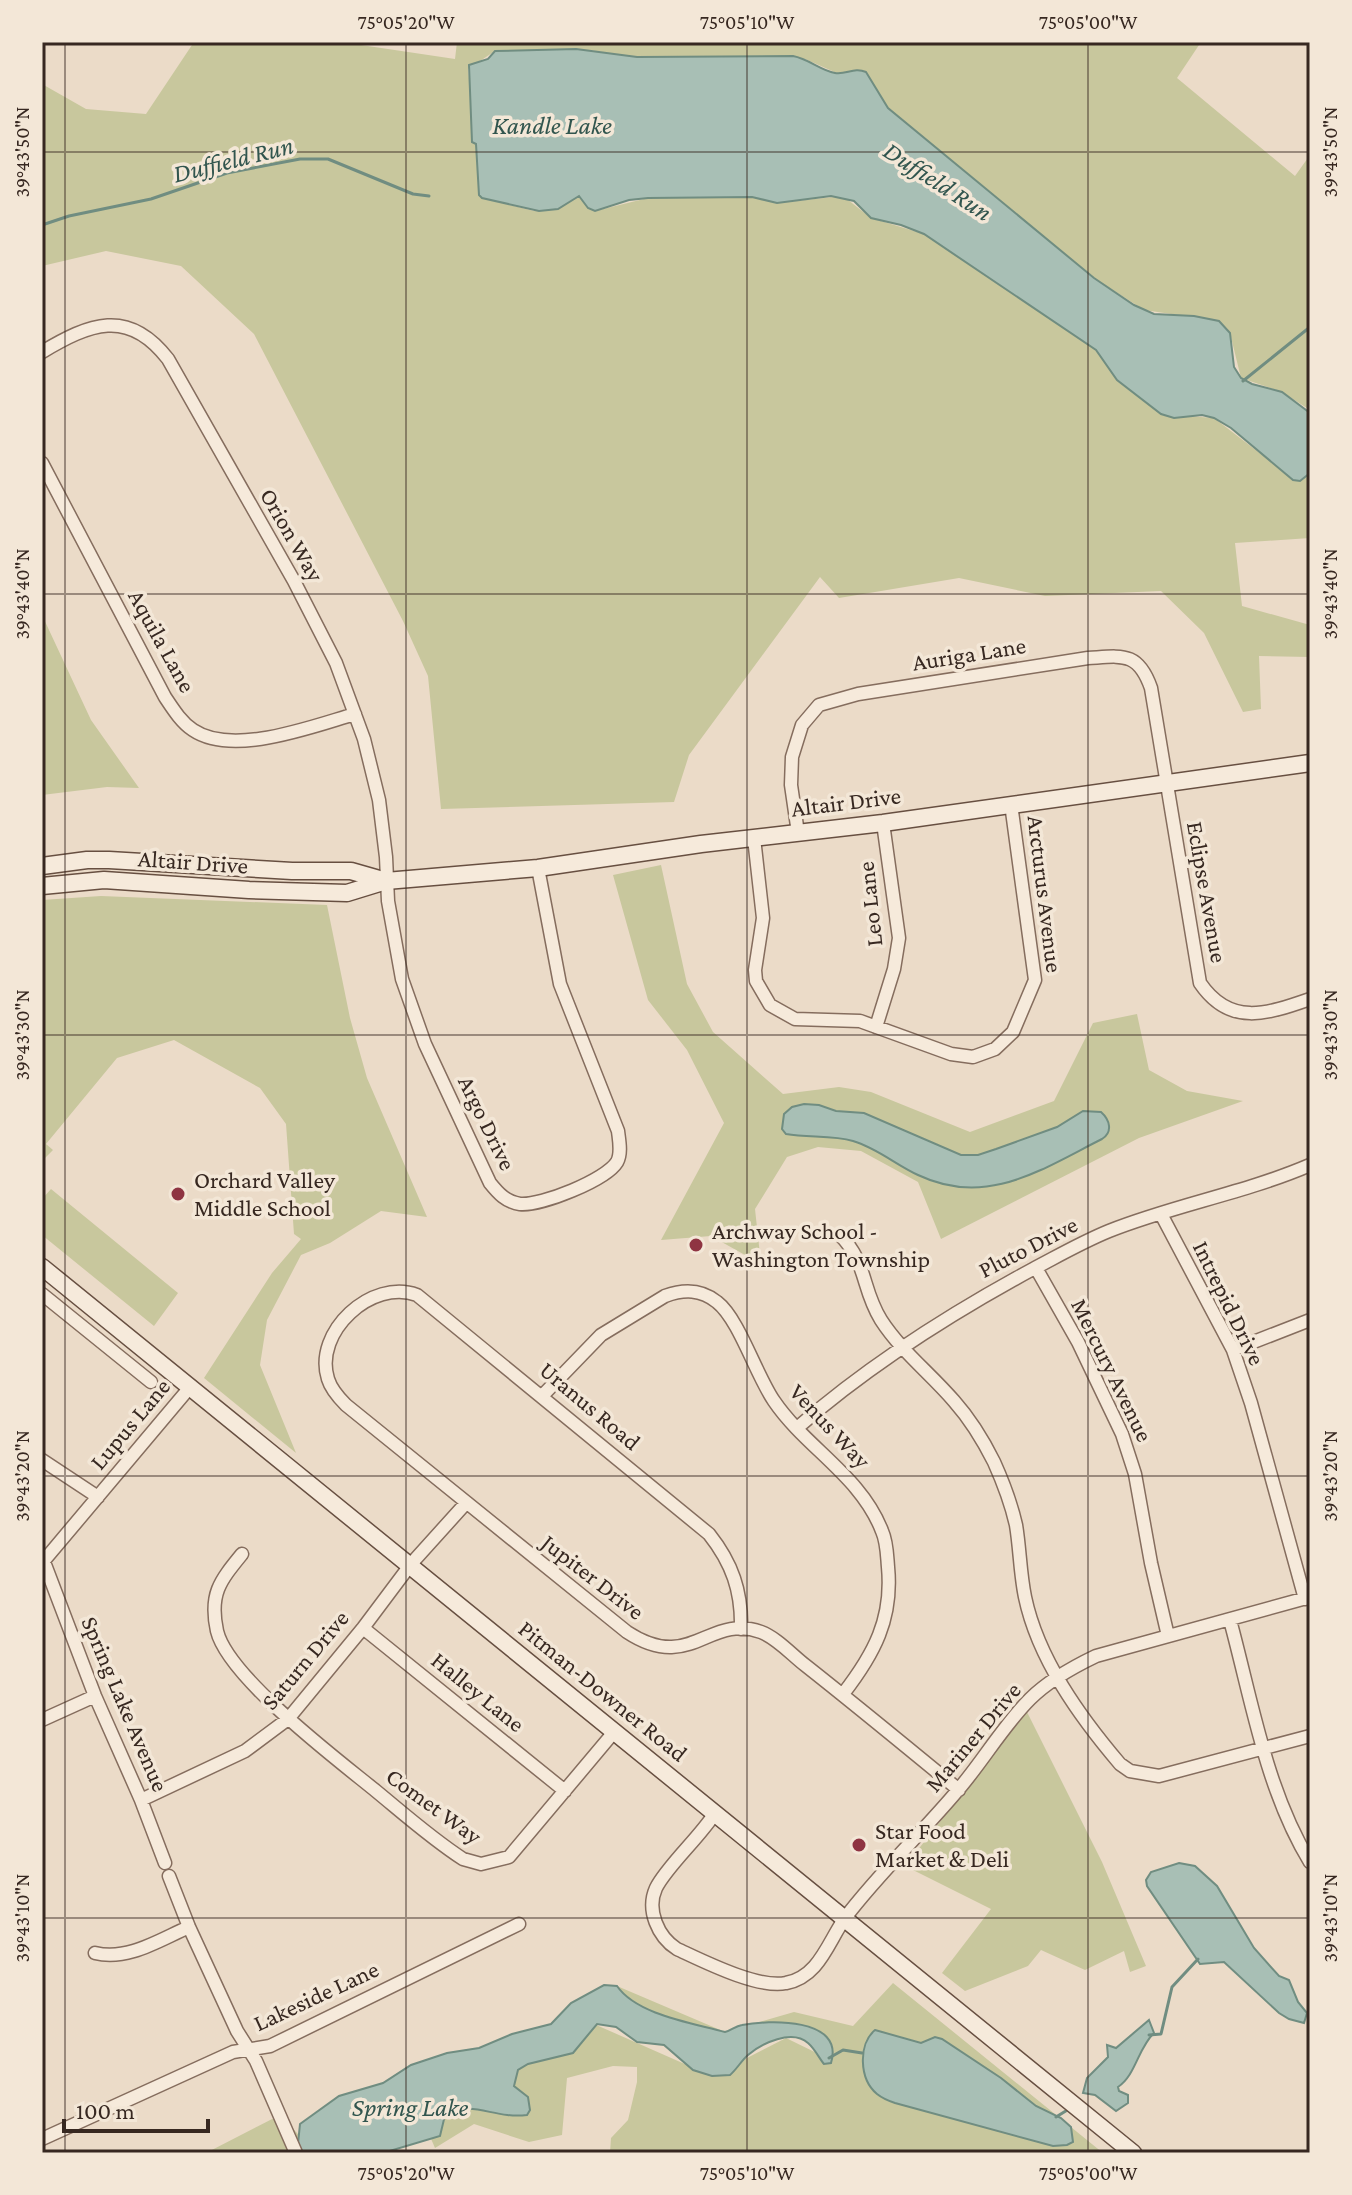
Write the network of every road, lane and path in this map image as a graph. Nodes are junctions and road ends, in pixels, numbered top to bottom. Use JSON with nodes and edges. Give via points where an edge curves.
{"nodes":[{"id":1,"x":42,"y":352,"type":"edge"},
{"id":2,"x":42,"y":463,"type":"edge"},
{"id":3,"x":355,"y":714,"type":"junction"},
{"id":4,"x":1310,"y":763,"type":"edge"},
{"id":5,"x":1166,"y":782,"type":"junction"},
{"id":6,"x":1011,"y":804,"type":"junction"},
{"id":7,"x":883,"y":823,"type":"junction"},
{"id":8,"x":798,"y":833,"type":"junction"},
{"id":9,"x":754,"y":838,"type":"junction"},
{"id":10,"x":42,"y":866,"type":"edge"},
{"id":11,"x":538,"y":868,"type":"junction"},
{"id":12,"x":386,"y":881,"type":"junction"},
{"id":13,"x":42,"y":886,"type":"edge"},
{"id":14,"x":1310,"y":999,"type":"edge"},
{"id":15,"x":876,"y":1027,"type":"junction"},
{"id":16,"x":1310,"y":1165,"type":"edge"},
{"id":17,"x":1161,"y":1214,"type":"junction"},
{"id":18,"x":839,"y":1234,"type":"dead end"},
{"id":19,"x":42,"y":1267,"type":"edge"},
{"id":20,"x":1036,"y":1268,"type":"junction"},
{"id":21,"x":42,"y":1294,"type":"edge"},
{"id":22,"x":352,"y":1312,"type":"joint"},
{"id":23,"x":1310,"y":1320,"type":"edge"},
{"id":24,"x":901,"y":1347,"type":"junction"},
{"id":25,"x":1233,"y":1350,"type":"junction"},
{"id":26,"x":151,"y":1382,"type":"dead end"},
{"id":27,"x":191,"y":1386,"type":"junction"},
{"id":28,"x":543,"y":1395,"type":"junction"},
{"id":29,"x":797,"y":1428,"type":"junction"},
{"id":30,"x":42,"y":1460,"type":"edge"},
{"id":31,"x":98,"y":1497,"type":"junction"},
{"id":32,"x":466,"y":1503,"type":"junction"},
{"id":33,"x":242,"y":1554,"type":"dead end"},
{"id":34,"x":43,"y":1563,"type":"edge"},
{"id":35,"x":411,"y":1564,"type":"junction"},
{"id":36,"x":1307,"y":1598,"type":"edge"},
{"id":37,"x":1230,"y":1620,"type":"junction"},
{"id":38,"x":363,"y":1628,"type":"junction"},
{"id":39,"x":741,"y":1629,"type":"junction"},
{"id":40,"x":1168,"y":1636,"type":"junction"},
{"id":41,"x":1058,"y":1678,"type":"junction"},
{"id":42,"x":843,"y":1694,"type":"junction"},
{"id":43,"x":95,"y":1696,"type":"junction"},
{"id":44,"x":288,"y":1719,"type":"junction"},
{"id":45,"x":42,"y":1720,"type":"edge"},
{"id":46,"x":614,"y":1732,"type":"junction"},
{"id":47,"x":1310,"y":1736,"type":"edge"},
{"id":48,"x":1264,"y":1748,"type":"junction"},
{"id":49,"x":959,"y":1790,"type":"junction"},
{"id":50,"x":565,"y":1791,"type":"junction"},
{"id":51,"x":141,"y":1800,"type":"junction"},
{"id":52,"x":715,"y":1813,"type":"junction"},
{"id":53,"x":1310,"y":1862,"type":"edge"},
{"id":54,"x":844,"y":1919,"type":"junction"},
{"id":55,"x":519,"y":1924,"type":"dead end"},
{"id":56,"x":189,"y":1927,"type":"junction"},
{"id":57,"x":95,"y":1953,"type":"dead end"},
{"id":58,"x":248,"y":2049,"type":"junction"},
{"id":59,"x":42,"y":2139,"type":"edge"},
{"id":60,"x":296,"y":2153,"type":"edge"},
{"id":61,"x":1133,"y":2153,"type":"edge"}],
"edges":[{"from":1,"to":3,"type":"street","name":"Orion Way","via":[[92,326],[107,325],[134,331],[158,347],[314,618]]},
{"from":2,"to":3,"type":"street","name":"Aquila Lane","via":[[165,697],[194,732],[224,739],[272,737]]},
{"from":3,"to":12,"type":"street","name":"Orion Way","via":[[379,800]]},
{"from":4,"to":5,"type":"street","name":"Altair Drive"},
{"from":5,"to":6,"type":"street","name":"Altair Drive"},
{"from":5,"to":8,"type":"street","name":"Auriga Lane","via":[[1151,688],[1142,668],[1124,657],[1088,658],[858,694],[819,705],[802,725],[792,757]]},
{"from":5,"to":14,"type":"street","name":"Eclipse Avenue","via":[[1200,983],[1212,1000],[1239,1012],[1259,1013]]},
{"from":6,"to":7,"type":"street","name":"Altair Drive"},
{"from":6,"to":15,"type":"street","name":"Arcturus Avenue","via":[[1036,969],[1034,988],[1013,1032],[995,1049],[973,1057]]},
{"from":7,"to":8,"type":"street","name":"Altair Drive"},
{"from":7,"to":15,"type":"street","name":"Leo Lane","via":[[899,938]]},
{"from":8,"to":9,"type":"street","name":"Altair Drive"},
{"from":9,"to":11,"type":"street","name":"Altair Drive"},
{"from":9,"to":15,"type":"street","name":"Arcturus Avenue","via":[[763,918],[755,970],[765,998],[795,1019],[847,1019]]},
{"from":10,"to":12,"type":"street","name":"Altair Drive","via":[[109,860],[351,871]]},
{"from":11,"to":12,"type":"street","name":"Altair Drive"},
{"from":11,"to":12,"type":"street","name":"Argo Drive","via":[[560,984],[618,1131],[620,1153],[609,1170],[530,1204],[508,1201],[490,1183],[425,1044],[400,971]]},
{"from":12,"to":13,"type":"street","name":"Altair Drive","via":[[347,893],[104,880]]},
{"from":16,"to":17,"type":"street","name":"Pluto Drive"},
{"from":17,"to":20,"type":"street","name":"Pluto Drive","via":[[1109,1231]]},
{"from":17,"to":25,"type":"street","name":"Intrepid Drive"},
{"from":18,"to":24,"type":"street","via":[[854,1249],[872,1304]]},
{"from":19,"to":27,"type":"street","name":"Pitman-Downer Road"},
{"from":20,"to":24,"type":"street","name":"Pluto Drive"},
{"from":20,"to":40,"type":"street","name":"Mercury Avenue","via":[[1122,1434]]},
{"from":21,"to":26,"type":"street"},
{"from":22,"to":28,"type":"street","name":"Uranus Road","via":[[377,1294],[417,1295]]},
{"from":22,"to":32,"type":"street","name":"Jupiter Drive","via":[[327,1348],[333,1390]]},
{"from":23,"to":25,"type":"street"},
{"from":24,"to":29,"type":"street","name":"Pluto Drive"},
{"from":24,"to":41,"type":"street","via":[[953,1399],[992,1459],[1015,1523],[1025,1598]]},
{"from":25,"to":36,"type":"street","name":"Intrepid Drive"},
{"from":27,"to":31,"type":"street","name":"Lupus Lane"},
{"from":27,"to":35,"type":"street","name":"Pitman-Downer Road"},
{"from":28,"to":29,"type":"street","name":"Venus Way","via":[[592,1343],[619,1323],[665,1296],[697,1292],[724,1309],[769,1395]]},
{"from":28,"to":39,"type":"street","name":"Uranus Road","via":[[709,1534],[736,1581]]},
{"from":29,"to":42,"type":"street","name":"Venus Way","via":[[857,1487],[883,1532],[890,1598],[886,1618],[867,1664]]},
{"from":30,"to":31,"type":"street"},
{"from":31,"to":34,"type":"street","name":"Lupus Lane"},
{"from":32,"to":35,"type":"street","name":"Saturn Drive"},
{"from":32,"to":39,"type":"street","name":"Jupiter Drive","via":[[642,1642],[683,1647]]},
{"from":33,"to":44,"type":"street","name":"Comet Way","via":[[219,1581],[218,1633],[227,1653]]},
{"from":34,"to":43,"type":"street","name":"Spring Lake Avenue"},
{"from":35,"to":38,"type":"street","name":"Saturn Drive"},
{"from":35,"to":46,"type":"street","name":"Pitman-Downer Road"},
{"from":36,"to":37,"type":"street","name":"Mariner Drive"},
{"from":37,"to":40,"type":"street","name":"Mariner Drive"},
{"from":37,"to":48,"type":"street"},
{"from":38,"to":44,"type":"street","name":"Saturn Drive"},
{"from":38,"to":50,"type":"street","name":"Halley Lane"},
{"from":39,"to":42,"type":"street","via":[[762,1632]]},
{"from":40,"to":41,"type":"street","name":"Mariner Drive","via":[[1096,1656]]},
{"from":41,"to":48,"type":"street","via":[[1106,1748],[1130,1771],[1159,1776]]},
{"from":41,"to":49,"type":"street","name":"Mariner Drive","via":[[1025,1704]]},
{"from":42,"to":49,"type":"street"},
{"from":43,"to":45,"type":"street"},
{"from":43,"to":51,"type":"street","name":"Spring Lake Avenue"},
{"from":44,"to":50,"type":"street","name":"Comet Way","via":[[472,1863],[509,1857]]},
{"from":44,"to":51,"type":"street","name":"Saturn Drive","via":[[245,1751]]},
{"from":46,"to":50,"type":"street","name":"Comet Way"},
{"from":46,"to":52,"type":"street","name":"Pitman-Downer Road"},
{"from":47,"to":48,"type":"street"},
{"from":48,"to":53,"type":"street","via":[[1286,1815]]},
{"from":49,"to":54,"type":"street","name":"Mariner Drive"},
{"from":51,"to":56,"type":"street","name":"Spring Lake Avenue"},
{"from":52,"to":54,"type":"street","name":"Pitman-Downer Road"},
{"from":52,"to":54,"type":"street","name":"Mariner Drive","via":[[654,1893],[653,1914],[668,1944],[747,1977],[790,1983],[823,1956]]},
{"from":54,"to":61,"type":"street","name":"Pitman-Downer Road"},
{"from":55,"to":58,"type":"street","name":"Lakeside Lane","via":[[270,2046]]},
{"from":56,"to":57,"type":"street","via":[[123,1955]]},
{"from":56,"to":58,"type":"street","name":"Spring Lake Avenue"},
{"from":58,"to":59,"type":"street","name":"Lakeside Lane"},
{"from":58,"to":60,"type":"street","name":"Spring Lake Avenue"}]}
